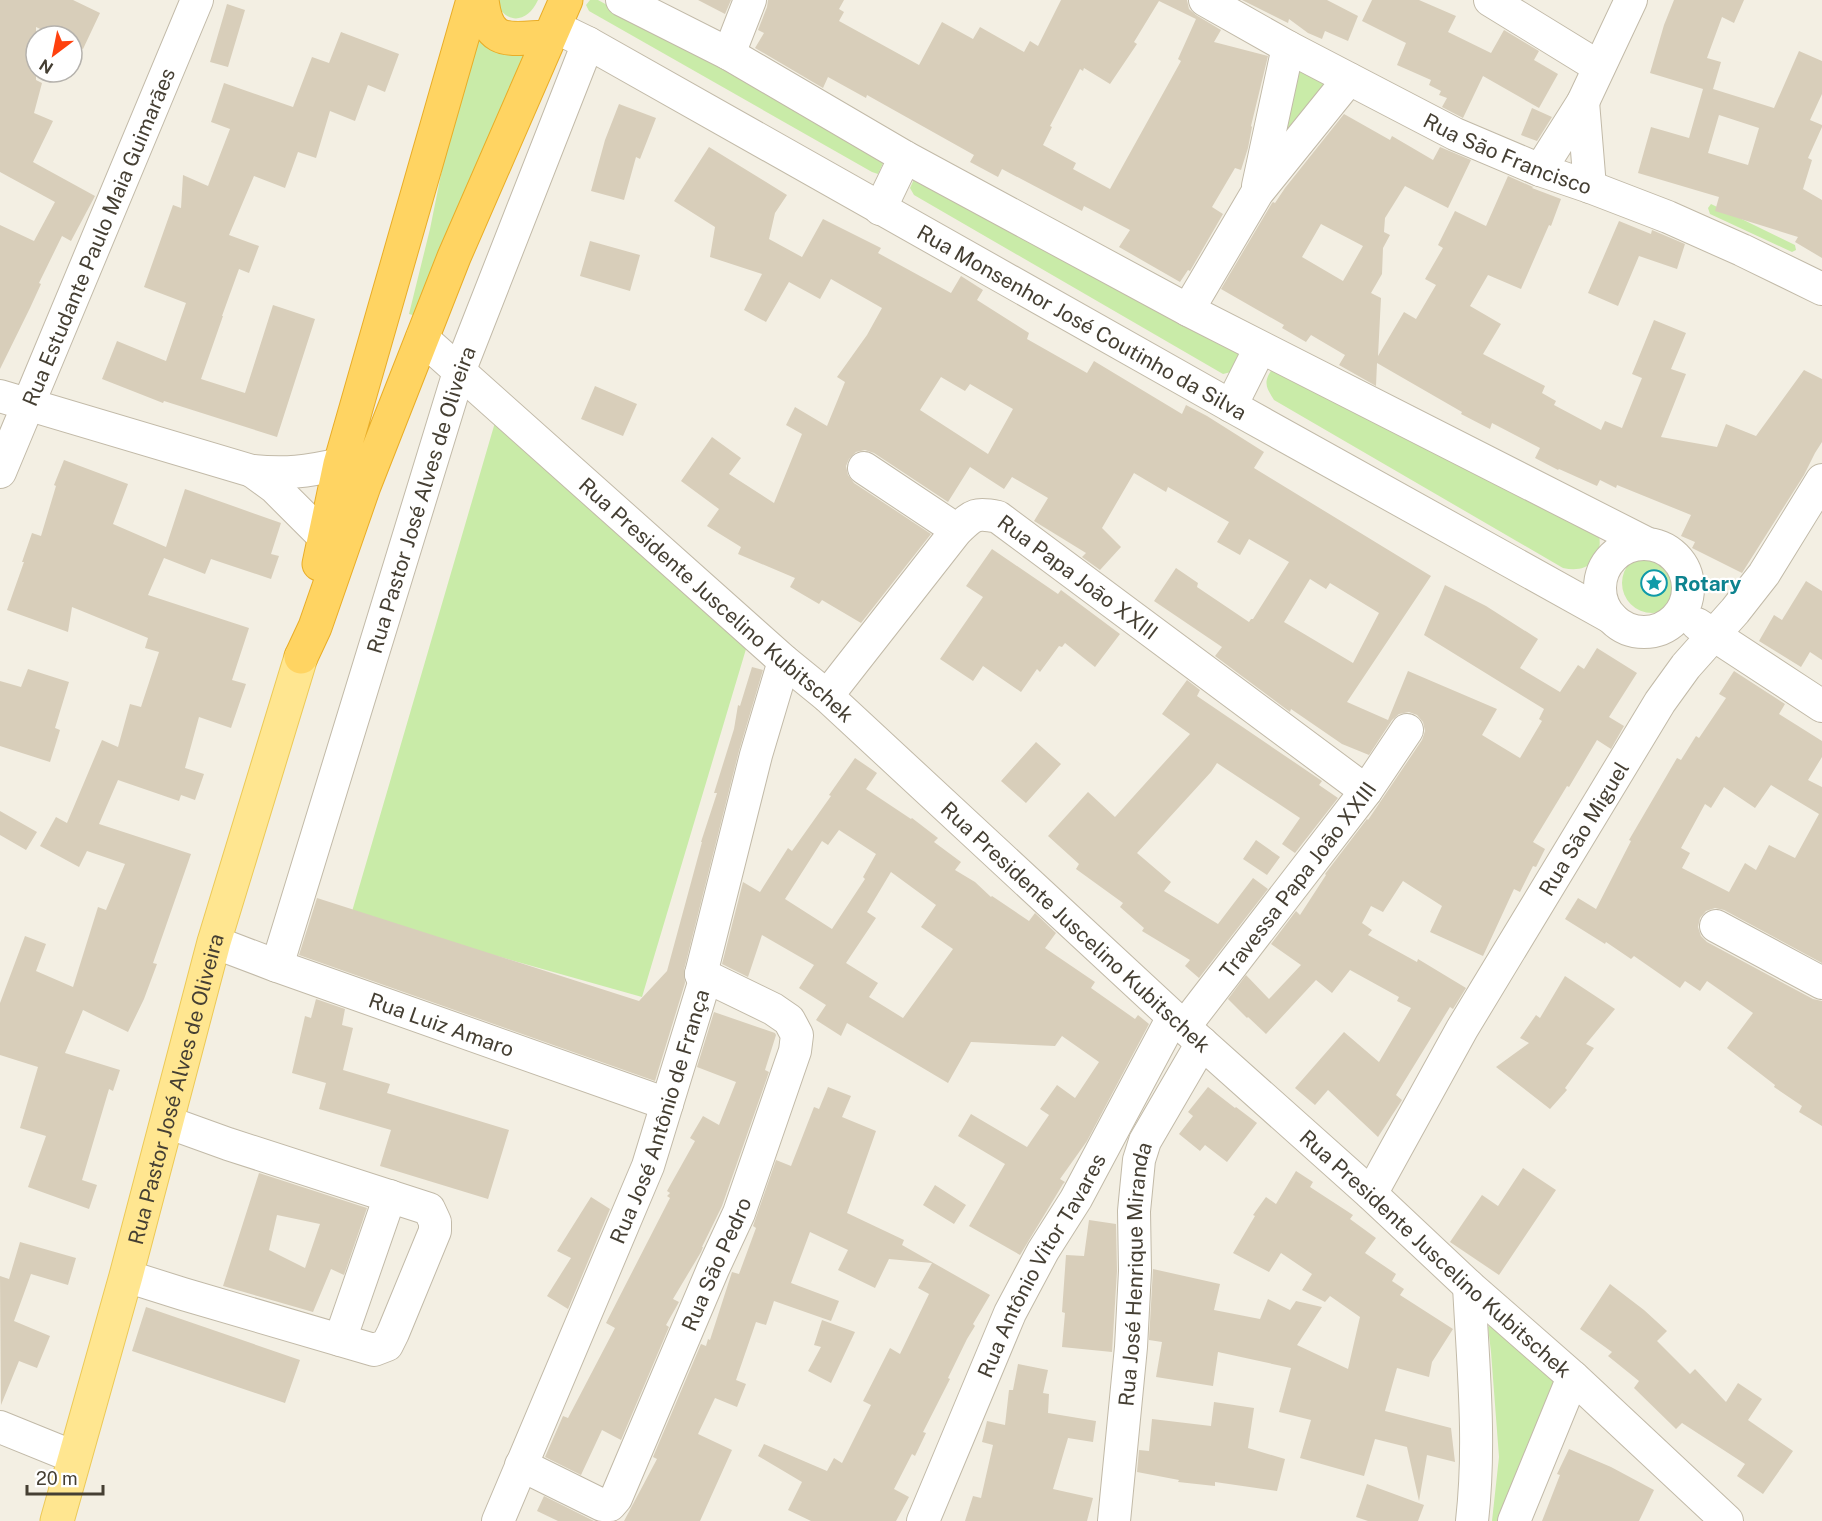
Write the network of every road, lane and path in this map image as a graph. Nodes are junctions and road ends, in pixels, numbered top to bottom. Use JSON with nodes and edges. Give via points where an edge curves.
{"nodes":[{"id":1,"x":196,"y":0,"type":"edge"},
{"id":2,"x":473,"y":0,"type":"edge"},
{"id":3,"x":482,"y":0,"type":"edge"},
{"id":4,"x":622,"y":0,"type":"edge"},
{"id":5,"x":750,"y":0,"type":"edge"},
{"id":6,"x":1205,"y":0,"type":"edge"},
{"id":7,"x":1490,"y":0,"type":"edge"},
{"id":8,"x":1631,"y":0,"type":"edge"},
{"id":9,"x":557,"y":21,"type":"edge"},
{"id":10,"x":588,"y":43,"type":"junction"},
{"id":11,"x":1288,"y":47,"type":"junction"},
{"id":12,"x":729,"y":54,"type":"junction"},
{"id":13,"x":1599,"y":67,"type":"junction"},
{"id":14,"x":1348,"y":79,"type":"junction"},
{"id":15,"x":1583,"y":102,"type":"junction"},
{"id":16,"x":905,"y":158,"type":"junction"},
{"id":17,"x":1540,"y":170,"type":"junction"},
{"id":18,"x":1590,"y":187,"type":"junction"},
{"id":19,"x":1257,"y":193,"type":"junction"},
{"id":20,"x":880,"y":209,"type":"junction"},
{"id":21,"x":1822,"y":289,"type":"edge"},
{"id":22,"x":1188,"y":310,"type":"junction"},
{"id":23,"x":422,"y":338,"type":"junction"},
{"id":24,"x":1260,"y":348,"type":"junction"},
{"id":25,"x":459,"y":372,"type":"junction"},
{"id":26,"x":14,"y":401,"type":"edge"},
{"id":27,"x":1231,"y":406,"type":"junction"},
{"id":28,"x":340,"y":465,"type":"junction"},
{"id":29,"x":864,"y":468,"type":"dead end"},
{"id":30,"x":252,"y":471,"type":"junction"},
{"id":31,"x":0,"y":472,"type":"edge"},
{"id":32,"x":1822,"y":480,"type":"edge"},
{"id":33,"x":957,"y":530,"type":"junction"},
{"id":34,"x":324,"y":537,"type":"junction"},
{"id":35,"x":1648,"y":544,"type":"junction"},
{"id":36,"x":1681,"y":613,"type":"junction"},
{"id":37,"x":1612,"y":618,"type":"junction"},
{"id":38,"x":1713,"y":634,"type":"junction"},
{"id":39,"x":301,"y":657,"type":"junction"},
{"id":40,"x":784,"y":661,"type":"junction"},
{"id":41,"x":827,"y":696,"type":"junction"},
{"id":42,"x":1822,"y":706,"type":"edge"},
{"id":43,"x":1407,"y":730,"type":"dead end"},
{"id":44,"x":1366,"y":791,"type":"junction"},
{"id":45,"x":1716,"y":926,"type":"dead end"},
{"id":46,"x":214,"y":942,"type":"junction"},
{"id":47,"x":277,"y":966,"type":"junction"},
{"id":48,"x":701,"y":974,"type":"junction"},
{"id":49,"x":1822,"y":983,"type":"edge"},
{"id":50,"x":1187,"y":1029,"type":"junction"},
{"id":51,"x":668,"y":1104,"type":"junction"},
{"id":52,"x":167,"y":1122,"type":"junction"},
{"id":53,"x":1094,"y":1166,"type":"junction"},
{"id":54,"x":1136,"y":1185,"type":"junction"},
{"id":55,"x":1371,"y":1194,"type":"junction"},
{"id":56,"x":390,"y":1196,"type":"junction"},
{"id":57,"x":126,"y":1276,"type":"junction"},
{"id":58,"x":1469,"y":1286,"type":"junction"},
{"id":59,"x":340,"y":1340,"type":"junction"},
{"id":60,"x":1574,"y":1377,"type":"junction"},
{"id":61,"x":0,"y":1427,"type":"edge"},
{"id":62,"x":74,"y":1457,"type":"junction"},
{"id":63,"x":521,"y":1465,"type":"junction"},
{"id":64,"x":63,"y":1519,"type":"edge"},
{"id":65,"x":498,"y":1521,"type":"edge"},
{"id":66,"x":923,"y":1521,"type":"edge"},
{"id":67,"x":1114,"y":1521,"type":"edge"},
{"id":68,"x":1472,"y":1521,"type":"edge"},
{"id":69,"x":1514,"y":1521,"type":"edge"},
{"id":70,"x":1728,"y":1521,"type":"edge"}],
"edges":[{"from":1,"to":26,"type":"street","name":"Rua Estudante Paulo Maia Guimarães"},
{"from":2,"to":28,"type":"highway","name":"Rua Pastor José Alves de Oliveira"},
{"from":3,"to":9,"type":"highway","via":[[490,29],[500,36],[520,38]]},
{"from":4,"to":12,"type":"street"},
{"from":5,"to":12,"type":"street"},
{"from":6,"to":11,"type":"street","name":"Rua São Francisco"},
{"from":7,"to":13,"type":"street"},
{"from":8,"to":13,"type":"street"},
{"from":9,"to":10,"type":"street","name":"Rua Monsenhor José Coutinho da Silva"},
{"from":9,"to":23,"type":"highway","name":"Rua Pastor José Alves de Oliveira"},
{"from":10,"to":20,"type":"street","name":"Rua Monsenhor José Coutinho da Silva"},
{"from":10,"to":25,"type":"street","name":"Rua Pastor José Alves de Oliveira"},
{"from":11,"to":14,"type":"street","name":"Rua São Francisco"},
{"from":11,"to":19,"type":"street"},
{"from":12,"to":16,"type":"street"},
{"from":13,"to":15,"type":"street"},
{"from":14,"to":17,"type":"street","name":"Rua São Francisco","via":[[1455,134]]},
{"from":14,"to":19,"type":"street"},
{"from":15,"to":17,"type":"street"},
{"from":15,"to":18,"type":"street"},
{"from":16,"to":20,"type":"street"},
{"from":16,"to":22,"type":"street"},
{"from":17,"to":18,"type":"street","name":"Rua São Francisco"},
{"from":18,"to":21,"type":"street","name":"Rua São Francisco","via":[[1732,245]]},
{"from":19,"to":22,"type":"street"},
{"from":20,"to":27,"type":"street","name":"Rua Monsenhor José Coutinho da Silva"},
{"from":22,"to":24,"type":"street"},
{"from":23,"to":25,"type":"street","name":"Rua Presidente Juscelino Kubitschek"},
{"from":23,"to":39,"type":"highway","name":"Rua Pastor José Alves de Oliveira"},
{"from":24,"to":27,"type":"street"},
{"from":24,"to":35,"type":"street"},
{"from":25,"to":40,"type":"street","name":"Rua Presidente Juscelino Kubitschek"},
{"from":25,"to":47,"type":"street","name":"Rua Pastor José Alves de Oliveira"},
{"from":26,"to":30,"type":"street"},
{"from":26,"to":31,"type":"street","name":"Rua Estudante Paulo Maia Guimarães"},
{"from":27,"to":37,"type":"street","name":"Rua Monsenhor José Coutinho da Silva"},
{"from":28,"to":30,"type":"street","via":[[299,473]]},
{"from":28,"to":34,"type":"highway","name":"Rua Pastor José Alves de Oliveira"},
{"from":29,"to":33,"type":"street"},
{"from":30,"to":34,"type":"street","via":[[274,487]]},
{"from":32,"to":38,"type":"street","name":"Rua São Miguel","via":[[1764,574]]},
{"from":33,"to":41,"type":"street","name":"Rua Papa João XXIII"},
{"from":33,"to":44,"type":"street","name":"Rua Papa João XXIII","via":[[972,515],[998,517]]},
{"from":34,"to":39,"type":"highway","name":"Rua Pastor José Alves de Oliveira"},
{"from":35,"to":36,"type":"street","via":[[1663,548],[1685,569],[1688,599]]},
{"from":35,"to":37,"type":"street","via":[[1621,551],[1604,570],[1600,595]]},
{"from":36,"to":37,"type":"street","via":[[1672,623],[1648,632],[1622,627]]},
{"from":36,"to":38,"type":"street"},
{"from":38,"to":42,"type":"street"},
{"from":38,"to":55,"type":"street","name":"Rua São Miguel","via":[[1660,702],[1462,1029]]},
{"from":39,"to":46,"type":"main road","name":"Rua Pastor José Alves de Oliveira"},
{"from":40,"to":41,"type":"street","name":"Rua Presidente Juscelino Kubitschek"},
{"from":40,"to":48,"type":"street","name":"Rua José Antônio de França"},
{"from":41,"to":50,"type":"street","name":"Rua Presidente Juscelino Kubitschek"},
{"from":43,"to":44,"type":"street","name":"Travessa Papa João XXIII"},
{"from":44,"to":50,"type":"street","name":"Travessa Papa João XXIII"},
{"from":45,"to":49,"type":"street"},
{"from":46,"to":47,"type":"street","name":"Rua Luiz Amaro"},
{"from":46,"to":52,"type":"main road","name":"Rua Pastor José Alves de Oliveira"},
{"from":47,"to":51,"type":"street","name":"Rua Luiz Amaro"},
{"from":48,"to":51,"type":"street","name":"Rua José Antônio de França","via":[[704,983]]},
{"from":48,"to":63,"type":"street","name":"Rua São Pedro","via":[[773,1009],[789,1020],[797,1035],[795,1051],[739,1213],[610,1505],[602,1505]]},
{"from":50,"to":53,"type":"street","name":"Rua Antônio Vitor Tavares"},
{"from":50,"to":54,"type":"street","name":"Rua José Henrique Miranda","via":[[1145,1141]]},
{"from":50,"to":55,"type":"street","name":"Rua Presidente Juscelino Kubitschek"},
{"from":51,"to":63,"type":"street","name":"Rua José Antônio de França","via":[[648,1166]]},
{"from":52,"to":56,"type":"street"},
{"from":52,"to":57,"type":"main road","name":"Rua Pastor José Alves de Oliveira"},
{"from":53,"to":54,"type":"street"},
{"from":53,"to":66,"type":"street","name":"Rua Antônio Vitor Tavares","via":[[1010,1313]]},
{"from":54,"to":67,"type":"street","name":"Rua José Henrique Miranda","via":[[1131,1347]]},
{"from":55,"to":58,"type":"street","name":"Rua Presidente Juscelino Kubitschek"},
{"from":56,"to":59,"type":"street"},
{"from":56,"to":59,"type":"street","via":[[429,1209],[435,1230],[387,1345],[374,1350]]},
{"from":57,"to":59,"type":"street"},
{"from":57,"to":62,"type":"main road","name":"Rua Pastor José Alves de Oliveira"},
{"from":58,"to":60,"type":"street","name":"Rua Presidente Juscelino Kubitschek"},
{"from":58,"to":68,"type":"street","via":[[1477,1433]]},
{"from":60,"to":69,"type":"street"},
{"from":60,"to":70,"type":"street","name":"Rua Presidente Juscelino Kubitschek"},
{"from":61,"to":62,"type":"street"},
{"from":62,"to":64,"type":"main road","name":"Rua Pastor José Alves de Oliveira"},
{"from":63,"to":65,"type":"street","name":"Rua José Antônio de França"}]}
